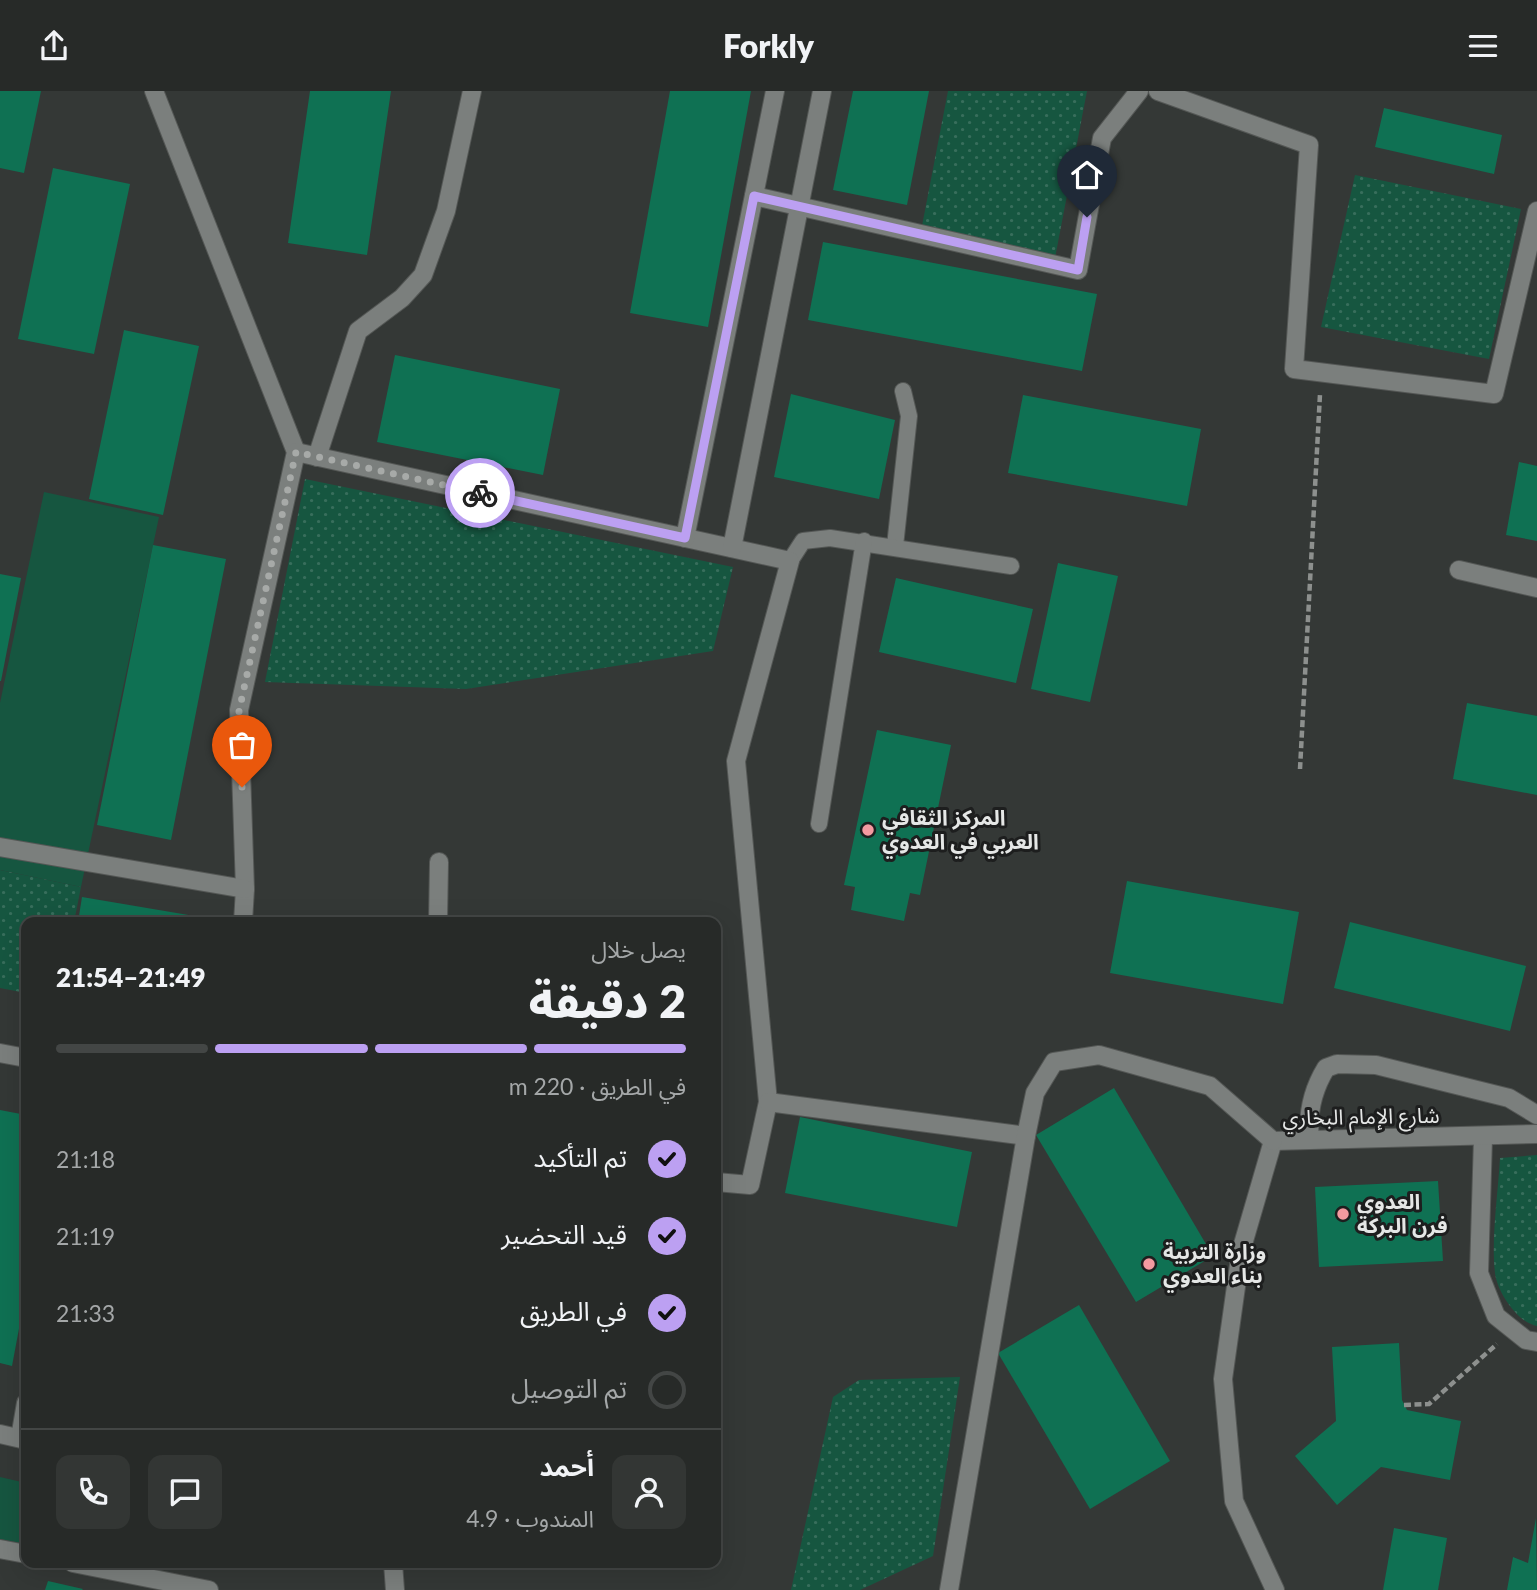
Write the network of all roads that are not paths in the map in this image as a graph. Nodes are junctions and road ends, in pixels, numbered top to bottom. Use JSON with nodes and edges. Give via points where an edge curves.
{"nodes":[{"id":1,"x":154,"y":91,"type":"edge"},
{"id":2,"x":472,"y":91,"type":"edge"},
{"id":3,"x":775,"y":91,"type":"edge"},
{"id":4,"x":822,"y":91,"type":"edge"},
{"id":5,"x":1139,"y":91,"type":"edge"},
{"id":6,"x":1158,"y":91,"type":"edge"},
{"id":7,"x":754,"y":196,"type":"junction"},
{"id":8,"x":799,"y":207,"type":"junction"},
{"id":9,"x":1537,"y":211,"type":"edge"},
{"id":10,"x":903,"y":391,"type":"dead end"},
{"id":11,"x":296,"y":452,"type":"junction"},
{"id":12,"x":317,"y":457,"type":"junction"},
{"id":13,"x":685,"y":538,"type":"junction"},
{"id":14,"x":864,"y":541,"type":"junction"},
{"id":15,"x":895,"y":546,"type":"junction"},
{"id":16,"x":732,"y":548,"type":"junction"},
{"id":17,"x":790,"y":561,"type":"junction"},
{"id":18,"x":1011,"y":566,"type":"dead end"},
{"id":19,"x":1459,"y":570,"type":"dead end"},
{"id":20,"x":1537,"y":588,"type":"edge"},
{"id":21,"x":819,"y":824,"type":"dead end"},
{"id":22,"x":0,"y":847,"type":"edge"},
{"id":23,"x":439,"y":862,"type":"dead end"},
{"id":24,"x":245,"y":889,"type":"junction"},
{"id":25,"x":243,"y":917,"type":"edge"},
{"id":26,"x":438,"y":917,"type":"edge"},
{"id":27,"x":0,"y":1053,"type":"edge"},
{"id":28,"x":21,"y":1057,"type":"edge"},
{"id":29,"x":768,"y":1102,"type":"junction"},
{"id":30,"x":1537,"y":1115,"type":"edge"},
{"id":31,"x":1537,"y":1134,"type":"edge"},
{"id":32,"x":1026,"y":1136,"type":"junction"},
{"id":33,"x":1483,"y":1137,"type":"junction"},
{"id":34,"x":1310,"y":1139,"type":"junction"},
{"id":35,"x":1273,"y":1141,"type":"junction"},
{"id":36,"x":721,"y":1182,"type":"edge"},
{"id":37,"x":1537,"y":1342,"type":"edge"},
{"id":38,"x":0,"y":1434,"type":"edge"},
{"id":39,"x":21,"y":1439,"type":"edge"},
{"id":40,"x":0,"y":1549,"type":"edge"},
{"id":41,"x":21,"y":1553,"type":"edge"},
{"id":42,"x":393,"y":1568,"type":"edge"},
{"id":43,"x":139,"y":1569,"type":"edge"},
{"id":44,"x":209,"y":1590,"type":"edge"},
{"id":45,"x":394,"y":1590,"type":"edge"},
{"id":46,"x":950,"y":1590,"type":"edge"},
{"id":47,"x":1275,"y":1590,"type":"edge"}],
"edges":[{"from":1,"to":11,"type":"street"},
{"from":2,"to":12,"type":"street","via":[[446,211],[423,275],[402,298],[358,331]]},
{"from":3,"to":7,"type":"street"},
{"from":4,"to":8,"type":"street"},
{"from":5,"to":8,"type":"street","via":[[1102,138],[1078,270]]},
{"from":6,"to":9,"type":"street","via":[[1309,145],[1294,369],[1494,394]]},
{"from":7,"to":8,"type":"street"},
{"from":7,"to":13,"type":"street"},
{"from":8,"to":16,"type":"street"},
{"from":10,"to":15,"type":"lane","via":[[909,416]]},
{"from":11,"to":12,"type":"street"},
{"from":11,"to":24,"type":"street","via":[[239,711]]},
{"from":12,"to":13,"type":"street"},
{"from":13,"to":16,"type":"street"},
{"from":14,"to":15,"type":"lane"},
{"from":14,"to":17,"type":"lane","via":[[803,541]]},
{"from":14,"to":21,"type":"lane"},
{"from":15,"to":18,"type":"lane"},
{"from":16,"to":17,"type":"street"},
{"from":17,"to":29,"type":"street","via":[[736,761]]},
{"from":19,"to":20,"type":"street"},
{"from":22,"to":24,"type":"street"},
{"from":23,"to":26,"type":"street"},
{"from":24,"to":25,"type":"street"},
{"from":27,"to":28,"type":"street"},
{"from":29,"to":32,"type":"street"},
{"from":29,"to":36,"type":"street","via":[[750,1185]]},
{"from":30,"to":34,"type":"street","via":[[1509,1098],[1376,1065],[1336,1064],[1326,1068],[1316,1085],[1308,1117]]},
{"from":31,"to":33,"type":"street","name":"شارع الإمام البخاري"},
{"from":32,"to":35,"type":"street","via":[[1035,1093],[1054,1062],[1099,1055],[1210,1086]]},
{"from":32,"to":46,"type":"street"},
{"from":33,"to":34,"type":"street","name":"شارع الإمام البخاري"},
{"from":33,"to":37,"type":"street","via":[[1479,1273],[1496,1316],[1526,1340]]},
{"from":34,"to":35,"type":"street","name":"شارع الإمام البخاري"},
{"from":35,"to":47,"type":"street","name":"شارع الإمام البخاري","via":[[1241,1251],[1223,1379],[1234,1501]]},
{"from":38,"to":39,"type":"street"},
{"from":40,"to":41,"type":"street"},
{"from":42,"to":45,"type":"street"},
{"from":43,"to":44,"type":"street"}]}
